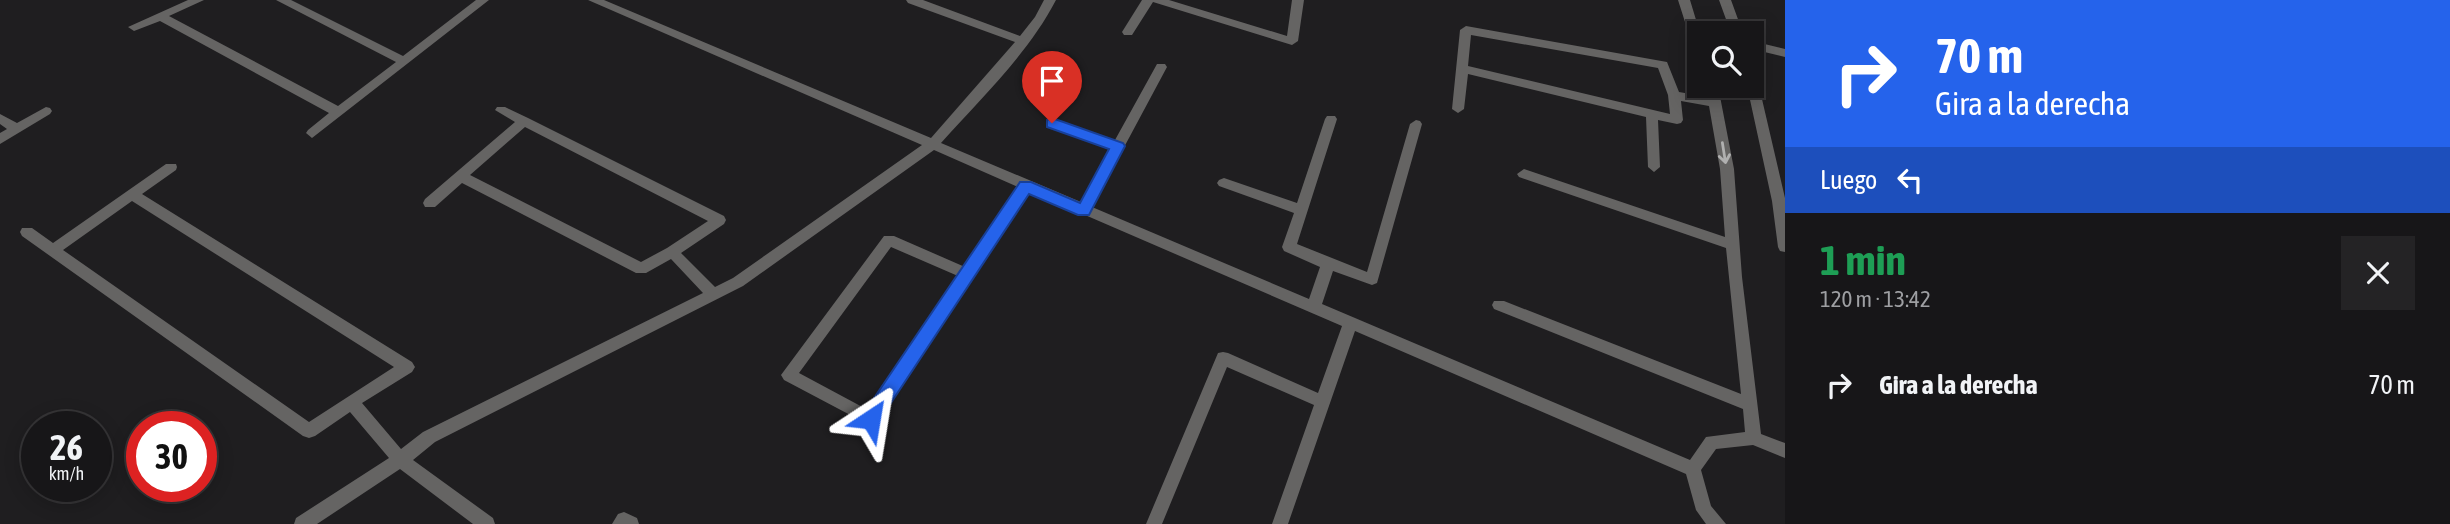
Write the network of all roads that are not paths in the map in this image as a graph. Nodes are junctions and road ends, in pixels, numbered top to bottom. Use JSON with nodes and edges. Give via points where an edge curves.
{"nodes":[{"id":1,"x":198,"y":0,"type":"edge"},
{"id":2,"x":282,"y":0,"type":"edge"},
{"id":3,"x":483,"y":0,"type":"edge"},
{"id":4,"x":594,"y":0,"type":"edge"},
{"id":5,"x":912,"y":0,"type":"edge"},
{"id":6,"x":1050,"y":0,"type":"edge"},
{"id":7,"x":1148,"y":0,"type":"edge"},
{"id":8,"x":1157,"y":0,"type":"edge"},
{"id":9,"x":1298,"y":0,"type":"edge"},
{"id":10,"x":1684,"y":0,"type":"edge"},
{"id":11,"x":1725,"y":0,"type":"edge"},
{"id":12,"x":160,"y":16,"type":"junction"},
{"id":13,"x":1691,"y":21,"type":"edge"},
{"id":14,"x":1733,"y":21,"type":"edge"},
{"id":15,"x":134,"y":27,"type":"dead end"},
{"id":16,"x":1128,"y":32,"type":"dead end"},
{"id":17,"x":1023,"y":41,"type":"junction"},
{"id":18,"x":1764,"y":48,"type":"edge"},
{"id":19,"x":1785,"y":53,"type":"edge"},
{"id":20,"x":404,"y":61,"type":"junction"},
{"id":21,"x":1161,"y":66,"type":"dead end"},
{"id":22,"x":1462,"y":69,"type":"junction"},
{"id":23,"x":1674,"y":95,"type":"junction"},
{"id":24,"x":1715,"y":98,"type":"edge"},
{"id":25,"x":1756,"y":98,"type":"edge"},
{"id":26,"x":1716,"y":103,"type":"junction"},
{"id":27,"x":1458,"y":109,"type":"dead end"},
{"id":28,"x":501,"y":110,"type":"dead end"},
{"id":29,"x":46,"y":111,"type":"dead end"},
{"id":30,"x":338,"y":112,"type":"junction"},
{"id":31,"x":1652,"y":114,"type":"junction"},
{"id":32,"x":0,"y":118,"type":"edge"},
{"id":33,"x":1331,"y":119,"type":"dead end"},
{"id":34,"x":524,"y":121,"type":"junction"},
{"id":35,"x":1052,"y":123,"type":"dead end"},
{"id":36,"x":1416,"y":124,"type":"dead end"},
{"id":37,"x":17,"y":129,"type":"junction"},
{"id":38,"x":312,"y":133,"type":"dead end"},
{"id":39,"x":0,"y":139,"type":"edge"},
{"id":40,"x":932,"y":145,"type":"junction"},
{"id":41,"x":1118,"y":146,"type":"junction"},
{"id":42,"x":171,"y":167,"type":"dead end"},
{"id":43,"x":1654,"y":167,"type":"dead end"},
{"id":44,"x":1524,"y":174,"type":"dead end"},
{"id":45,"x":460,"y":176,"type":"junction"},
{"id":46,"x":1224,"y":183,"type":"dead end"},
{"id":47,"x":1026,"y":186,"type":"junction"},
{"id":48,"x":132,"y":195,"type":"junction"},
{"id":49,"x":1782,"y":202,"type":"edge"},
{"id":50,"x":430,"y":204,"type":"dead end"},
{"id":51,"x":1301,"y":210,"type":"junction"},
{"id":52,"x":1083,"y":211,"type":"junction"},
{"id":53,"x":27,"y":232,"type":"dead end"},
{"id":54,"x":1733,"y":246,"type":"junction"},
{"id":55,"x":1785,"y":247,"type":"edge"},
{"id":56,"x":52,"y":250,"type":"junction"},
{"id":57,"x":672,"y":253,"type":"junction"},
{"id":58,"x":1328,"y":264,"type":"junction"},
{"id":59,"x":967,"y":274,"type":"junction"},
{"id":60,"x":713,"y":295,"type":"junction"},
{"id":61,"x":1499,"y":305,"type":"dead end"},
{"id":62,"x":1313,"y":308,"type":"junction"},
{"id":63,"x":1350,"y":324,"type":"junction"},
{"id":64,"x":351,"y":402,"type":"junction"},
{"id":65,"x":1323,"y":402,"type":"junction"},
{"id":66,"x":1751,"y":405,"type":"junction"},
{"id":67,"x":1754,"y":438,"type":"junction"},
{"id":68,"x":1785,"y":451,"type":"edge"},
{"id":69,"x":400,"y":460,"type":"junction"},
{"id":70,"x":1693,"y":469,"type":"junction"},
{"id":71,"x":302,"y":524,"type":"edge"},
{"id":72,"x":487,"y":524,"type":"edge"},
{"id":73,"x":620,"y":524,"type":"edge"},
{"id":74,"x":631,"y":524,"type":"edge"},
{"id":75,"x":1154,"y":524,"type":"edge"},
{"id":76,"x":1280,"y":524,"type":"edge"},
{"id":77,"x":1718,"y":524,"type":"edge"}],
"edges":[{"from":1,"to":12,"type":"street"},
{"from":2,"to":20,"type":"street"},
{"from":3,"to":20,"type":"street"},
{"from":4,"to":40,"type":"street"},
{"from":5,"to":17,"type":"street"},
{"from":6,"to":17,"type":"street"},
{"from":7,"to":16,"type":"street"},
{"from":8,"to":9,"type":"street","via":[[1293,41]]},
{"from":10,"to":13,"type":"street"},
{"from":11,"to":14,"type":"street"},
{"from":12,"to":15,"type":"street"},
{"from":12,"to":30,"type":"street"},
{"from":17,"to":40,"type":"street"},
{"from":18,"to":19,"type":"street"},
{"from":20,"to":30,"type":"street"},
{"from":21,"to":41,"type":"street"},
{"from":22,"to":23,"type":"street","via":[[1466,30],[1663,65]]},
{"from":22,"to":27,"type":"street"},
{"from":22,"to":31,"type":"street"},
{"from":23,"to":26,"type":"street"},
{"from":23,"to":31,"type":"street","via":[[1677,120]]},
{"from":24,"to":26,"type":"street"},
{"from":25,"to":49,"type":"street"},
{"from":26,"to":54,"type":"street","one_way":true},
{"from":28,"to":34,"type":"street"},
{"from":29,"to":37,"type":"street"},
{"from":30,"to":38,"type":"street"},
{"from":31,"to":43,"type":"street"},
{"from":32,"to":37,"type":"street"},
{"from":33,"to":51,"type":"street"},
{"from":34,"to":45,"type":"street"},
{"from":34,"to":57,"type":"street","via":[[719,220]]},
{"from":35,"to":41,"type":"street"},
{"from":36,"to":58,"type":"street","via":[[1372,279]]},
{"from":37,"to":39,"type":"street"},
{"from":40,"to":47,"type":"street"},
{"from":40,"to":60,"type":"street"},
{"from":41,"to":52,"type":"street"},
{"from":42,"to":48,"type":"street"},
{"from":44,"to":54,"type":"street"},
{"from":45,"to":50,"type":"street"},
{"from":45,"to":57,"type":"street","via":[[641,269]]},
{"from":46,"to":51,"type":"street"},
{"from":47,"to":52,"type":"street"},
{"from":47,"to":59,"type":"street"},
{"from":48,"to":56,"type":"street"},
{"from":48,"to":64,"type":"street","via":[[407,367]]},
{"from":49,"to":55,"type":"street"},
{"from":51,"to":58,"type":"street","via":[[1289,247]]},
{"from":52,"to":62,"type":"street"},
{"from":53,"to":56,"type":"street"},
{"from":54,"to":66,"type":"street"},
{"from":56,"to":64,"type":"street","via":[[309,431]]},
{"from":57,"to":60,"type":"street"},
{"from":58,"to":62,"type":"street"},
{"from":59,"to":59,"type":"street","via":[[889,240],[789,375],[871,419]]},
{"from":60,"to":69,"type":"street","via":[[429,437]]},
{"from":61,"to":66,"type":"street"},
{"from":62,"to":63,"type":"street"},
{"from":63,"to":65,"type":"street"},
{"from":63,"to":70,"type":"street"},
{"from":64,"to":69,"type":"street"},
{"from":65,"to":75,"type":"street","via":[[1223,358]]},
{"from":65,"to":76,"type":"street"},
{"from":66,"to":67,"type":"street"},
{"from":67,"to":68,"type":"street"},
{"from":67,"to":70,"type":"street","via":[[1712,442]]},
{"from":69,"to":71,"type":"street"},
{"from":69,"to":72,"type":"street"},
{"from":70,"to":77,"type":"street","via":[[1704,510]]},
{"from":73,"to":74,"type":"street","via":[[624,520]]}]}
